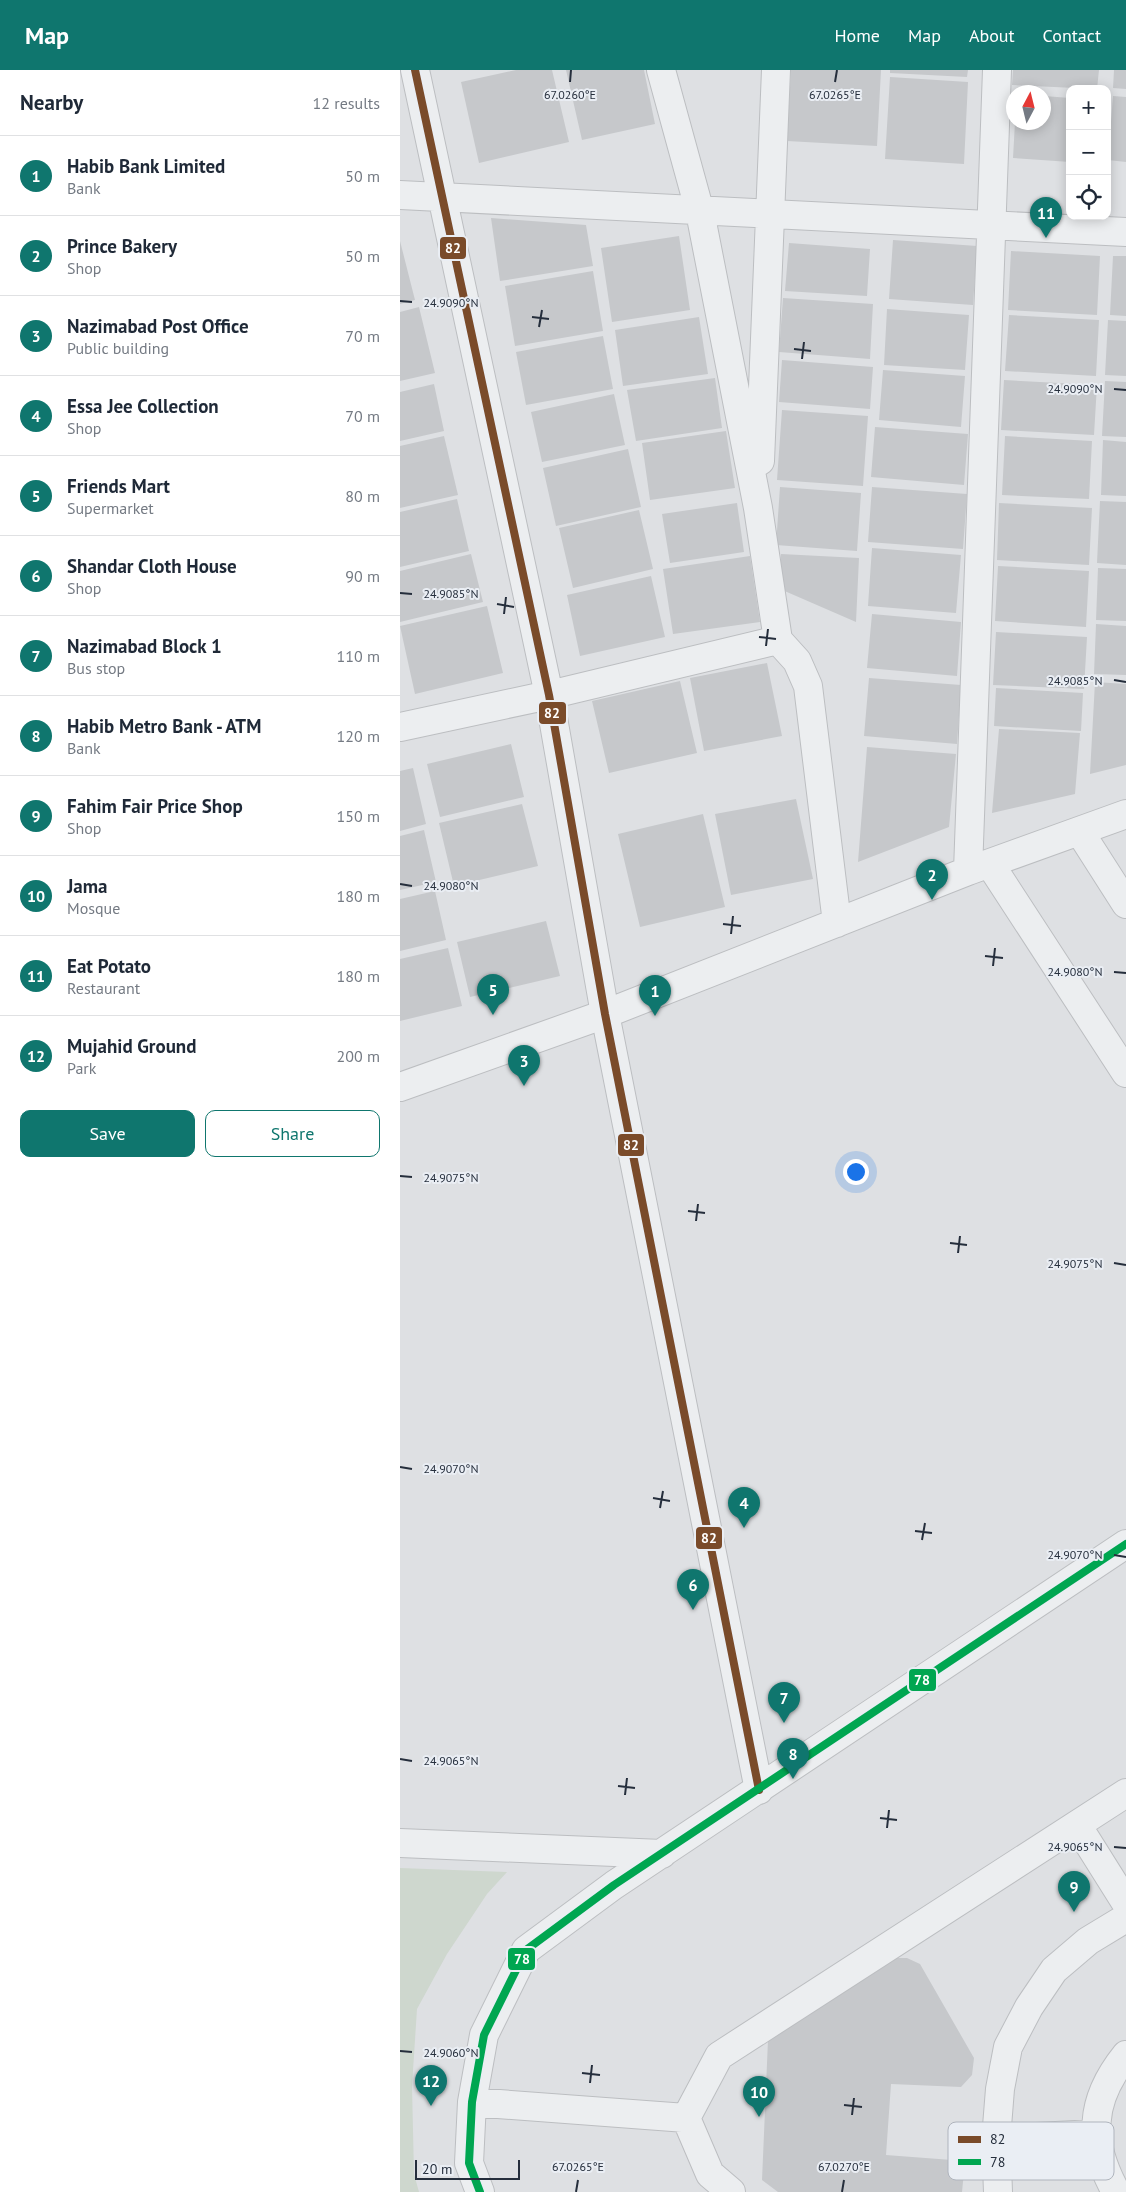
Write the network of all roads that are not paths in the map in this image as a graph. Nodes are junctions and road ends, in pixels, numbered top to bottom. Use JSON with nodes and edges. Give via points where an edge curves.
{"nodes":[{"id":1,"x":415,"y":70,"type":"edge"},
{"id":2,"x":661,"y":70,"type":"edge"},
{"id":3,"x":776,"y":70,"type":"edge"},
{"id":4,"x":997,"y":70,"type":"edge"},
{"id":5,"x":400,"y":196,"type":"edge"},
{"id":6,"x":443,"y":197,"type":"junction"},
{"id":7,"x":700,"y":212,"type":"junction"},
{"id":8,"x":770,"y":215,"type":"junction"},
{"id":9,"x":992,"y":226,"type":"junction"},
{"id":10,"x":1126,"y":232,"type":"edge"},
{"id":11,"x":758,"y":508,"type":"junction"},
{"id":12,"x":778,"y":640,"type":"junction"},
{"id":13,"x":548,"y":695,"type":"junction"},
{"id":14,"x":400,"y":727,"type":"edge"},
{"id":15,"x":1126,"y":814,"type":"edge"},
{"id":16,"x":1080,"y":832,"type":"junction"},
{"id":17,"x":979,"y":867,"type":"junction"},
{"id":18,"x":1126,"y":904,"type":"edge"},
{"id":19,"x":837,"y":923,"type":"junction"},
{"id":20,"x":605,"y":1014,"type":"junction"},
{"id":21,"x":1126,"y":1073,"type":"edge"},
{"id":22,"x":400,"y":1087,"type":"edge"},
{"id":23,"x":1126,"y":1544,"type":"edge"},
{"id":24,"x":759,"y":1790,"type":"junction"},
{"id":25,"x":1126,"y":1793,"type":"edge"},
{"id":26,"x":1077,"y":1825,"type":"junction"},
{"id":27,"x":400,"y":1843,"type":"edge"},
{"id":28,"x":662,"y":1854,"type":"junction"},
{"id":29,"x":1126,"y":1903,"type":"edge"},
{"id":30,"x":1126,"y":1918,"type":"edge"},
{"id":31,"x":1126,"y":2055,"type":"edge"},
{"id":32,"x":472,"y":2102,"type":"junction"},
{"id":33,"x":686,"y":2118,"type":"junction"},
{"id":34,"x":997,"y":2122,"type":"edge"},
{"id":35,"x":1097,"y":2122,"type":"edge"},
{"id":36,"x":1109,"y":2180,"type":"edge"},
{"id":37,"x":480,"y":2192,"type":"edge"},
{"id":38,"x":731,"y":2192,"type":"edge"},
{"id":39,"x":1116,"y":2192,"type":"edge"}],
"edges":[{"from":1,"to":6,"type":"street"},
{"from":2,"to":7,"type":"street"},
{"from":3,"to":8,"type":"street"},
{"from":4,"to":9,"type":"street"},
{"from":5,"to":6,"type":"street"},
{"from":6,"to":7,"type":"street"},
{"from":6,"to":13,"type":"street"},
{"from":7,"to":8,"type":"street"},
{"from":7,"to":11,"type":"street"},
{"from":8,"to":9,"type":"street"},
{"from":8,"to":11,"type":"street"},
{"from":9,"to":10,"type":"street"},
{"from":9,"to":17,"type":"street"},
{"from":11,"to":12,"type":"street"},
{"from":12,"to":13,"type":"street"},
{"from":12,"to":19,"type":"street","via":[[797,661],[808,686]]},
{"from":13,"to":14,"type":"street"},
{"from":13,"to":20,"type":"street"},
{"from":15,"to":16,"type":"street"},
{"from":16,"to":17,"type":"street"},
{"from":16,"to":18,"type":"street"},
{"from":17,"to":19,"type":"street"},
{"from":17,"to":21,"type":"street"},
{"from":19,"to":20,"type":"street"},
{"from":20,"to":22,"type":"street"},
{"from":20,"to":24,"type":"street"},
{"from":23,"to":24,"type":"street"},
{"from":24,"to":28,"type":"street"},
{"from":25,"to":26,"type":"street"},
{"from":26,"to":29,"type":"street"},
{"from":26,"to":33,"type":"street","via":[[719,2056]]},
{"from":27,"to":28,"type":"street"},
{"from":28,"to":32,"type":"street","via":[[526,1950],[484,2035]]},
{"from":30,"to":34,"type":"street","via":[[1088,1942],[1054,1970],[1030,2007],[1008,2047]]},
{"from":31,"to":35,"type":"street","via":[[1100,2099]]},
{"from":32,"to":33,"type":"street"},
{"from":32,"to":37,"type":"street","via":[[469,2163]]},
{"from":33,"to":38,"type":"street","via":[[710,2174]]},
{"from":36,"to":39,"type":"street"}]}
